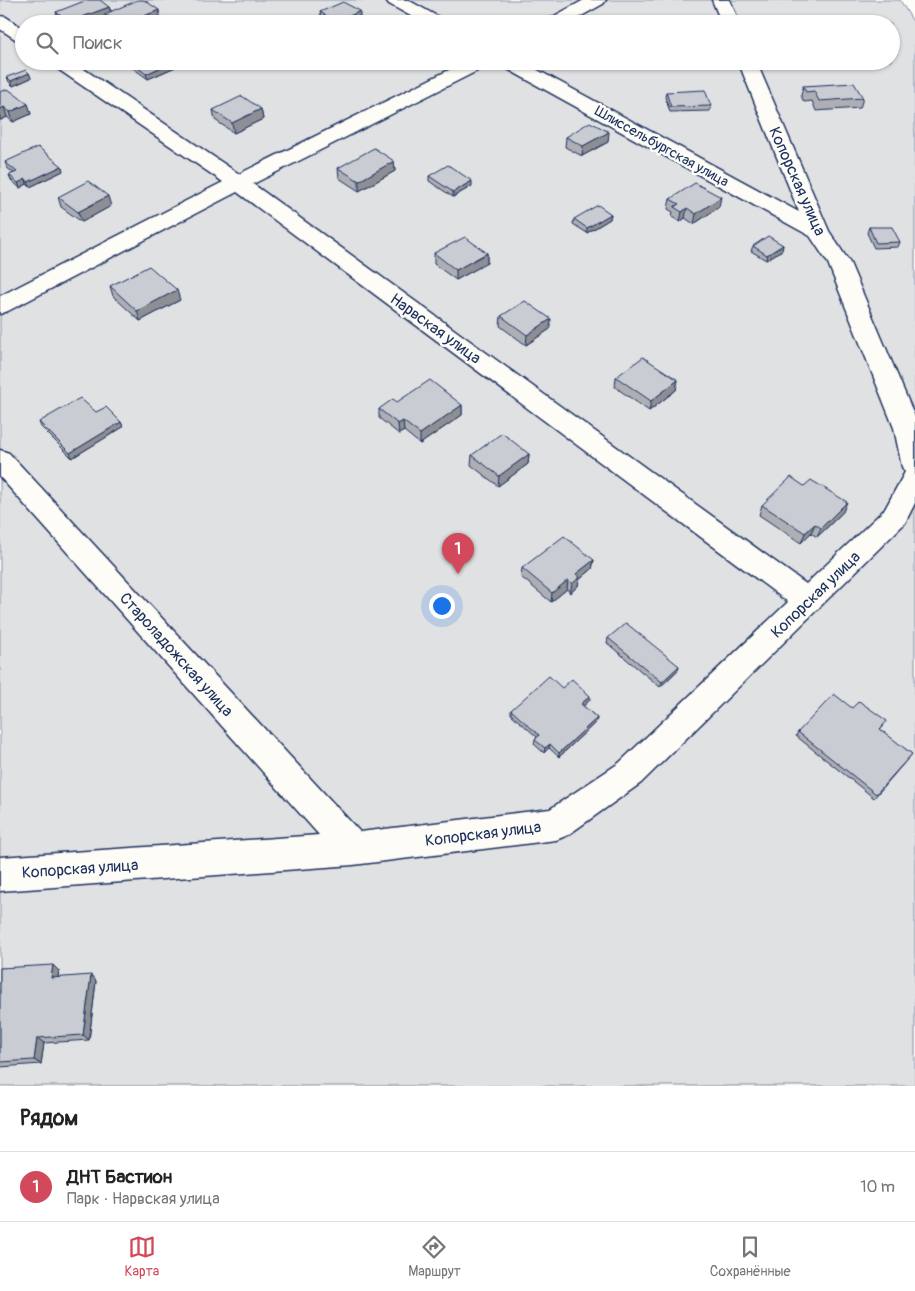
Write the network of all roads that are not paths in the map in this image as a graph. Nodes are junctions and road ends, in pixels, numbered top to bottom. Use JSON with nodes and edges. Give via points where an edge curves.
{"nodes":[{"id":1,"x":395,"y":0,"type":"edge"},
{"id":2,"x":597,"y":0,"type":"edge"},
{"id":3,"x":721,"y":0,"type":"edge"},
{"id":4,"x":422,"y":15,"type":"edge"},
{"id":5,"x":570,"y":15,"type":"edge"},
{"id":6,"x":727,"y":15,"type":"edge"},
{"id":7,"x":0,"y":21,"type":"edge"},
{"id":8,"x":15,"y":31,"type":"edge"},
{"id":9,"x":72,"y":70,"type":"edge"},
{"id":10,"x":464,"y":70,"type":"edge"},
{"id":11,"x":523,"y":70,"type":"edge"},
{"id":12,"x":751,"y":70,"type":"edge"},
{"id":13,"x":238,"y":183,"type":"junction"},
{"id":14,"x":818,"y":231,"type":"junction"},
{"id":15,"x":0,"y":306,"type":"edge"},
{"id":16,"x":0,"y":460,"type":"edge"},
{"id":17,"x":915,"y":466,"type":"edge"},
{"id":18,"x":915,"y":478,"type":"edge"},
{"id":19,"x":808,"y":601,"type":"junction"},
{"id":20,"x":353,"y":849,"type":"junction"},
{"id":21,"x":0,"y":874,"type":"edge"}],
"edges":[{"from":1,"to":4,"type":"street"},
{"from":2,"to":5,"type":"street"},
{"from":3,"to":6,"type":"street"},
{"from":7,"to":8,"type":"street"},
{"from":9,"to":13,"type":"street","name":"Нарвская улица"},
{"from":10,"to":13,"type":"street"},
{"from":11,"to":14,"type":"street","name":"Шлиссельбургская улица"},
{"from":12,"to":14,"type":"street","name":"Копорская улица"},
{"from":13,"to":15,"type":"street"},
{"from":13,"to":19,"type":"street","name":"Нарвская улица"},
{"from":14,"to":17,"type":"street","name":"Копорская улица","via":[[839,263],[904,418]]},
{"from":16,"to":20,"type":"street","name":"Староладожская улица"},
{"from":18,"to":19,"type":"street","name":"Копорская улица","via":[[896,516]]},
{"from":19,"to":20,"type":"street","name":"Копорская улица","via":[[630,774],[556,824]]},
{"from":20,"to":21,"type":"street","name":"Копорская улица"}]}
